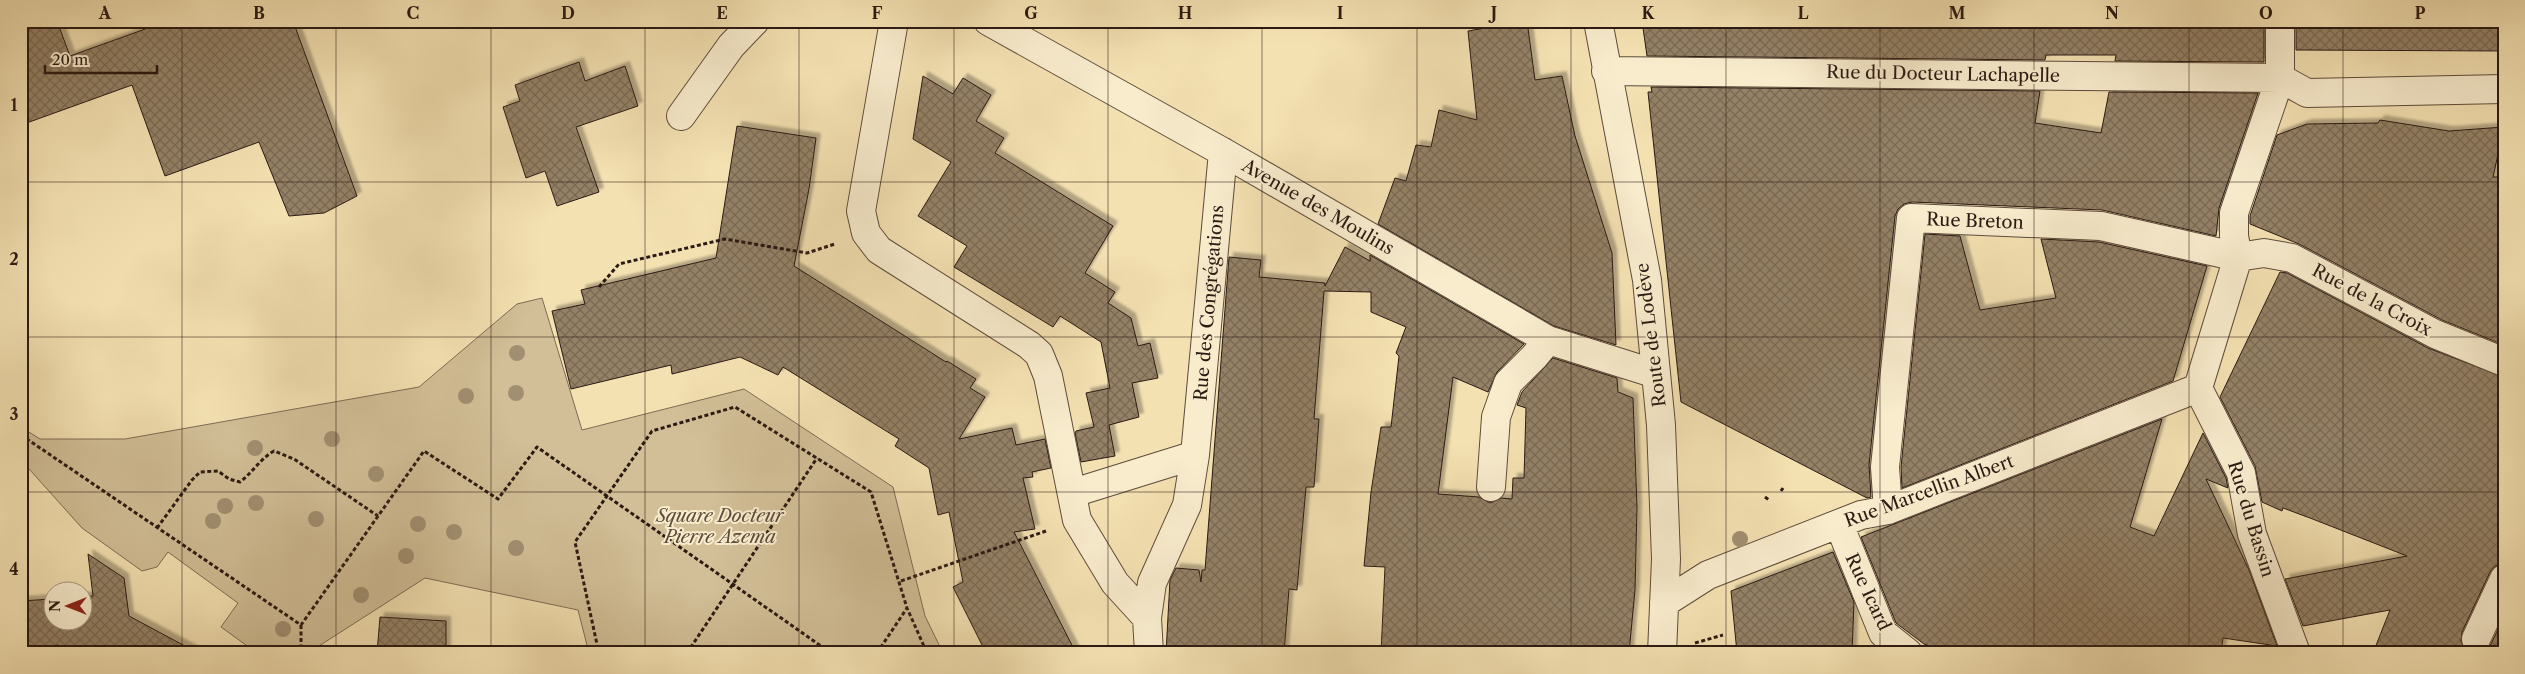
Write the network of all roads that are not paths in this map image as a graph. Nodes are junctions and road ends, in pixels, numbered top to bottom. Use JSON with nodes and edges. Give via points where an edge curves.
{"nodes":[{"id":1,"x":755,"y":21,"type":"edge"},
{"id":2,"x":894,"y":21,"type":"edge"},
{"id":3,"x":988,"y":21,"type":"edge"},
{"id":4,"x":1598,"y":21,"type":"edge"},
{"id":5,"x":2280,"y":21,"type":"edge"},
{"id":6,"x":1606,"y":71,"type":"junction"},
{"id":7,"x":2280,"y":78,"type":"junction"},
{"id":8,"x":2504,"y":89,"type":"edge"},
{"id":9,"x":681,"y":116,"type":"dead end"},
{"id":10,"x":1224,"y":152,"type":"junction"},
{"id":11,"x":2238,"y":257,"type":"junction"},
{"id":12,"x":1548,"y":340,"type":"junction"},
{"id":13,"x":2504,"y":362,"type":"edge"},
{"id":14,"x":1656,"y":374,"type":"junction"},
{"id":15,"x":2198,"y":388,"type":"junction"},
{"id":16,"x":1195,"y":455,"type":"junction"},
{"id":17,"x":1491,"y":486,"type":"dead end"},
{"id":18,"x":1073,"y":493,"type":"junction"},
{"id":19,"x":1888,"y":510,"type":"junction"},
{"id":20,"x":1839,"y":524,"type":"junction"},
{"id":21,"x":2504,"y":579,"type":"edge"},
{"id":22,"x":1664,"y":603,"type":"junction"},
{"id":23,"x":1146,"y":618,"type":"junction"},
{"id":24,"x":2476,"y":639,"type":"dead end"},
{"id":25,"x":1149,"y":653,"type":"edge"},
{"id":26,"x":1662,"y":653,"type":"edge"},
{"id":27,"x":1908,"y":653,"type":"edge"},
{"id":28,"x":2296,"y":653,"type":"edge"}],
"edges":[{"from":1,"to":9,"type":"street","via":[[731,46]]},
{"from":2,"to":18,"type":"street","via":[[861,211],[866,233],[879,250],[1039,354],[1048,376]]},
{"from":3,"to":10,"type":"street","name":"Avenue des Moulins"},
{"from":4,"to":6,"type":"street","name":"Route de Lodève"},
{"from":5,"to":7,"type":"street"},
{"from":6,"to":7,"type":"street","name":"Rue du Docteur Lachapelle"},
{"from":6,"to":14,"type":"street","name":"Route de Lodève","via":[[1646,280]]},
{"from":7,"to":8,"type":"street","via":[[2307,93]]},
{"from":7,"to":11,"type":"street","via":[[2234,213]]},
{"from":10,"to":12,"type":"street","name":"Avenue des Moulins"},
{"from":10,"to":16,"type":"street","name":"Rue des Congrégations"},
{"from":11,"to":13,"type":"street","name":"Rue de la Croix","via":[[2264,253],[2292,258],[2435,334]]},
{"from":11,"to":15,"type":"street"},
{"from":11,"to":19,"type":"street","name":"Rue Breton","via":[[2101,226],[1911,218],[1885,468]]},
{"from":12,"to":14,"type":"street","name":"Avenue des Moulins"},
{"from":12,"to":17,"type":"street","via":[[1508,383],[1496,416]]},
{"from":14,"to":22,"type":"street","name":"Route de Lodève","via":[[1661,425]]},
{"from":15,"to":19,"type":"street","name":"Rue Marcellin Albert"},
{"from":15,"to":28,"type":"street","name":"Rue du Bassin","via":[[2241,473],[2252,534]]},
{"from":16,"to":18,"type":"street"},
{"from":16,"to":23,"type":"street","name":"Rue des Congrégations","via":[[1187,505],[1152,583]]},
{"from":18,"to":23,"type":"street","via":[[1077,520],[1115,583]]},
{"from":19,"to":20,"type":"street","name":"Rue Marcellin Albert","via":[[1861,515]]},
{"from":20,"to":22,"type":"street","name":"Rue Marcellin Albert","via":[[1708,575]]},
{"from":20,"to":27,"type":"street","name":"Rue Icard","via":[[1883,633]]},
{"from":21,"to":24,"type":"street"},
{"from":22,"to":26,"type":"street","name":"Route de Lodève"},
{"from":23,"to":25,"type":"street","name":"Rue des Congrégations"}]}
